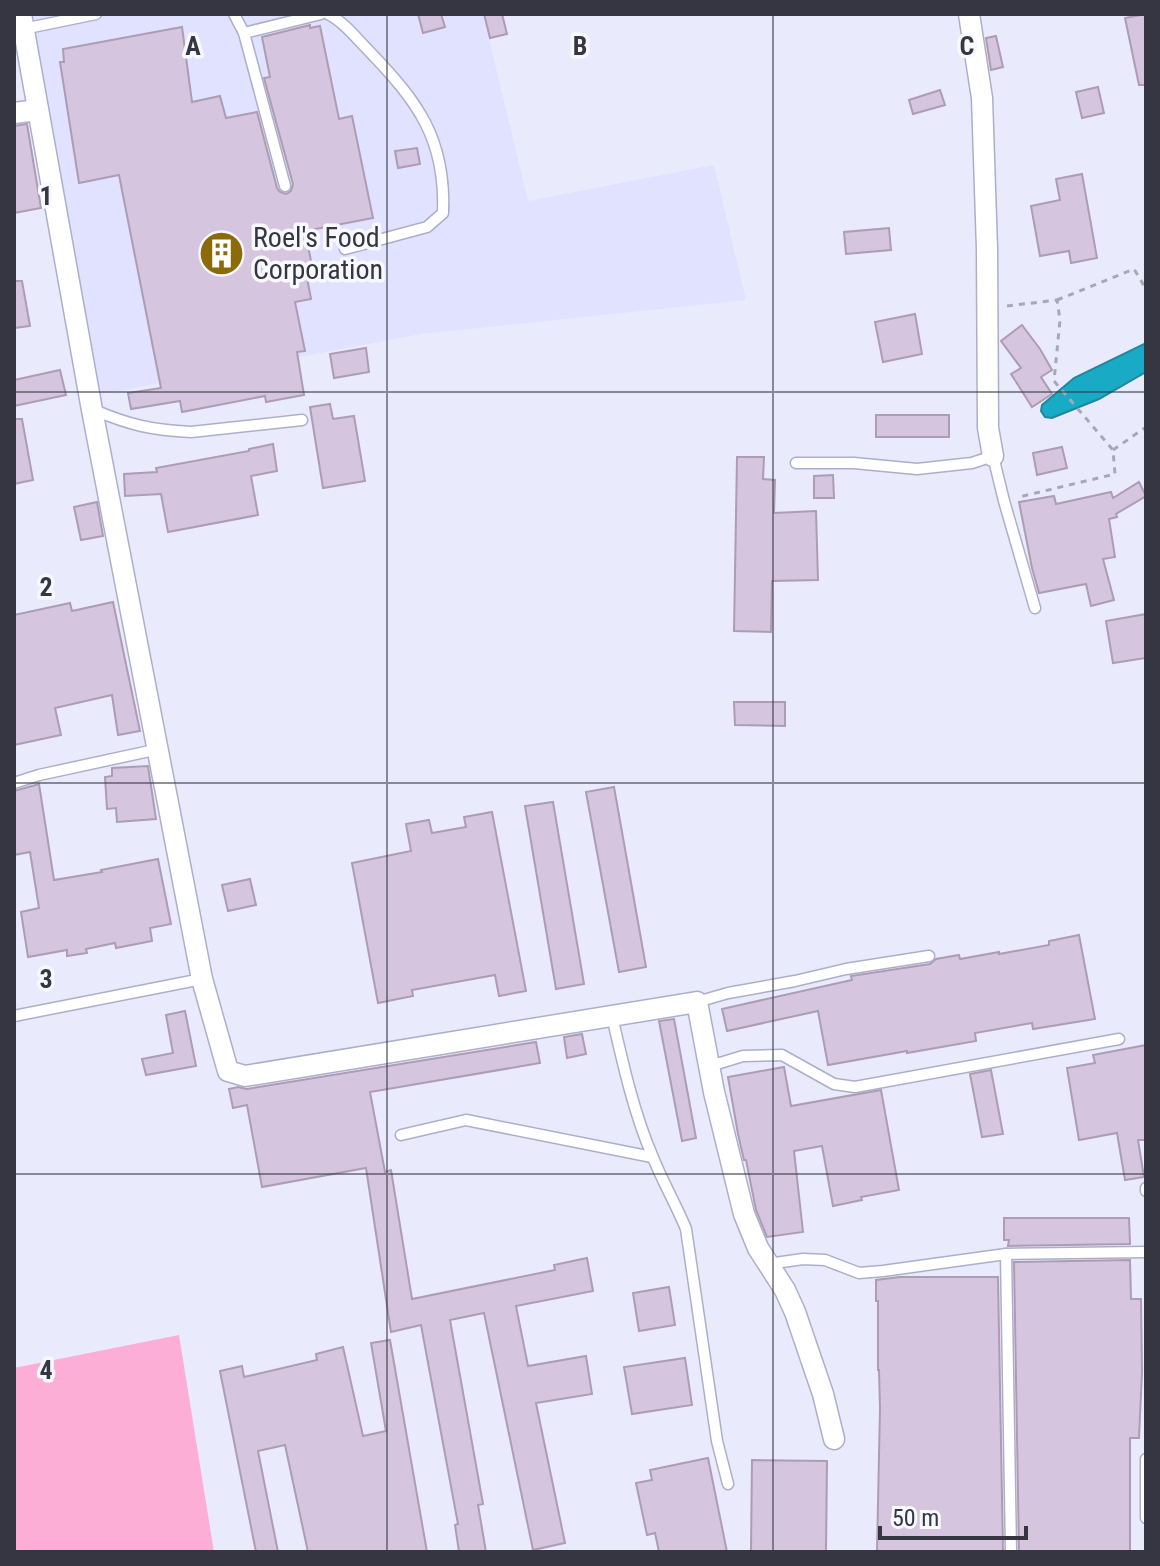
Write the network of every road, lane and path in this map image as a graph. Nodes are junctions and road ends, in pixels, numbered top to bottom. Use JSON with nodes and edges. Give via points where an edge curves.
{"nodes":[{"id":1,"x":96,"y":14,"type":"edge"},
{"id":2,"x":234,"y":14,"type":"edge"},
{"id":3,"x":321,"y":14,"type":"edge"},
{"id":4,"x":328,"y":14,"type":"edge"},
{"id":5,"x":969,"y":14,"type":"edge"},
{"id":6,"x":21,"y":33,"type":"edge"},
{"id":7,"x":244,"y":33,"type":"junction"},
{"id":8,"x":38,"y":110,"type":"junction"},
{"id":9,"x":14,"y":113,"type":"edge"},
{"id":10,"x":285,"y":186,"type":"dead end"},
{"id":11,"x":345,"y":249,"type":"dead end"},
{"id":12,"x":1146,"y":289,"type":"edge"},
{"id":13,"x":1057,"y":300,"type":"junction"},
{"id":14,"x":987,"y":308,"type":"junction"},
{"id":15,"x":92,"y":410,"type":"junction"},
{"id":16,"x":302,"y":420,"type":"dead end"},
{"id":17,"x":1146,"y":427,"type":"edge"},
{"id":18,"x":1113,"y":450,"type":"junction"},
{"id":19,"x":993,"y":456,"type":"junction"},
{"id":20,"x":796,"y":463,"type":"dead end"},
{"id":21,"x":1004,"y":501,"type":"junction"},
{"id":22,"x":1035,"y":608,"type":"dead end"},
{"id":23,"x":159,"y":749,"type":"junction"},
{"id":24,"x":14,"y":783,"type":"edge"},
{"id":25,"x":929,"y":956,"type":"dead end"},
{"id":26,"x":202,"y":979,"type":"junction"},
{"id":27,"x":697,"y":1002,"type":"junction"},
{"id":28,"x":14,"y":1016,"type":"edge"},
{"id":29,"x":612,"y":1016,"type":"junction"},
{"id":30,"x":1119,"y":1039,"type":"dead end"},
{"id":31,"x":710,"y":1066,"type":"junction"},
{"id":32,"x":401,"y":1135,"type":"dead end"},
{"id":33,"x":652,"y":1157,"type":"junction"},
{"id":34,"x":1146,"y":1252,"type":"edge"},
{"id":35,"x":1006,"y":1254,"type":"junction"},
{"id":36,"x":768,"y":1264,"type":"junction"},
{"id":37,"x":834,"y":1439,"type":"dead end"},
{"id":38,"x":1146,"y":1459,"type":"edge"},
{"id":39,"x":728,"y":1484,"type":"dead end"},
{"id":40,"x":1146,"y":1518,"type":"edge"},
{"id":41,"x":1011,"y":1552,"type":"edge"}],
"edges":[{"from":1,"to":6,"type":"lane"},
{"from":2,"to":7,"type":"lane"},
{"from":3,"to":7,"type":"lane"},
{"from":4,"to":11,"type":"lane","via":[[419,110],[430,130],[443,185],[443,213],[427,227]]},
{"from":5,"to":14,"type":"street","via":[[982,98]]},
{"from":6,"to":8,"type":"street"},
{"from":7,"to":10,"type":"lane"},
{"from":8,"to":9,"type":"street"},
{"from":8,"to":15,"type":"street"},
{"from":12,"to":13,"type":"path","via":[[1134,269]]},
{"from":13,"to":14,"type":"path"},
{"from":13,"to":18,"type":"path","via":[[1054,381]]},
{"from":14,"to":19,"type":"street"},
{"from":15,"to":16,"type":"lane","via":[[143,428],[191,432]]},
{"from":15,"to":23,"type":"street"},
{"from":17,"to":18,"type":"path"},
{"from":18,"to":21,"type":"path","via":[[1115,474]]},
{"from":19,"to":20,"type":"lane","via":[[917,469]]},
{"from":19,"to":21,"type":"lane"},
{"from":21,"to":22,"type":"lane"},
{"from":23,"to":24,"type":"lane"},
{"from":23,"to":26,"type":"street"},
{"from":25,"to":27,"type":"lane"},
{"from":26,"to":28,"type":"lane"},
{"from":26,"to":29,"type":"street","via":[[228,1071],[245,1076]]},
{"from":27,"to":29,"type":"street"},
{"from":27,"to":31,"type":"street"},
{"from":29,"to":33,"type":"lane"},
{"from":30,"to":31,"type":"lane","via":[[855,1087],[834,1084],[782,1055],[743,1056]]},
{"from":31,"to":36,"type":"street","via":[[744,1214]]},
{"from":32,"to":33,"type":"lane","via":[[466,1120]]},
{"from":33,"to":39,"type":"lane","via":[[686,1229]]},
{"from":34,"to":35,"type":"lane"},
{"from":35,"to":36,"type":"lane","via":[[859,1273],[825,1260]]},
{"from":35,"to":41,"type":"lane"},
{"from":36,"to":37,"type":"street","via":[[795,1312]]},
{"from":38,"to":40,"type":"lane"}]}
